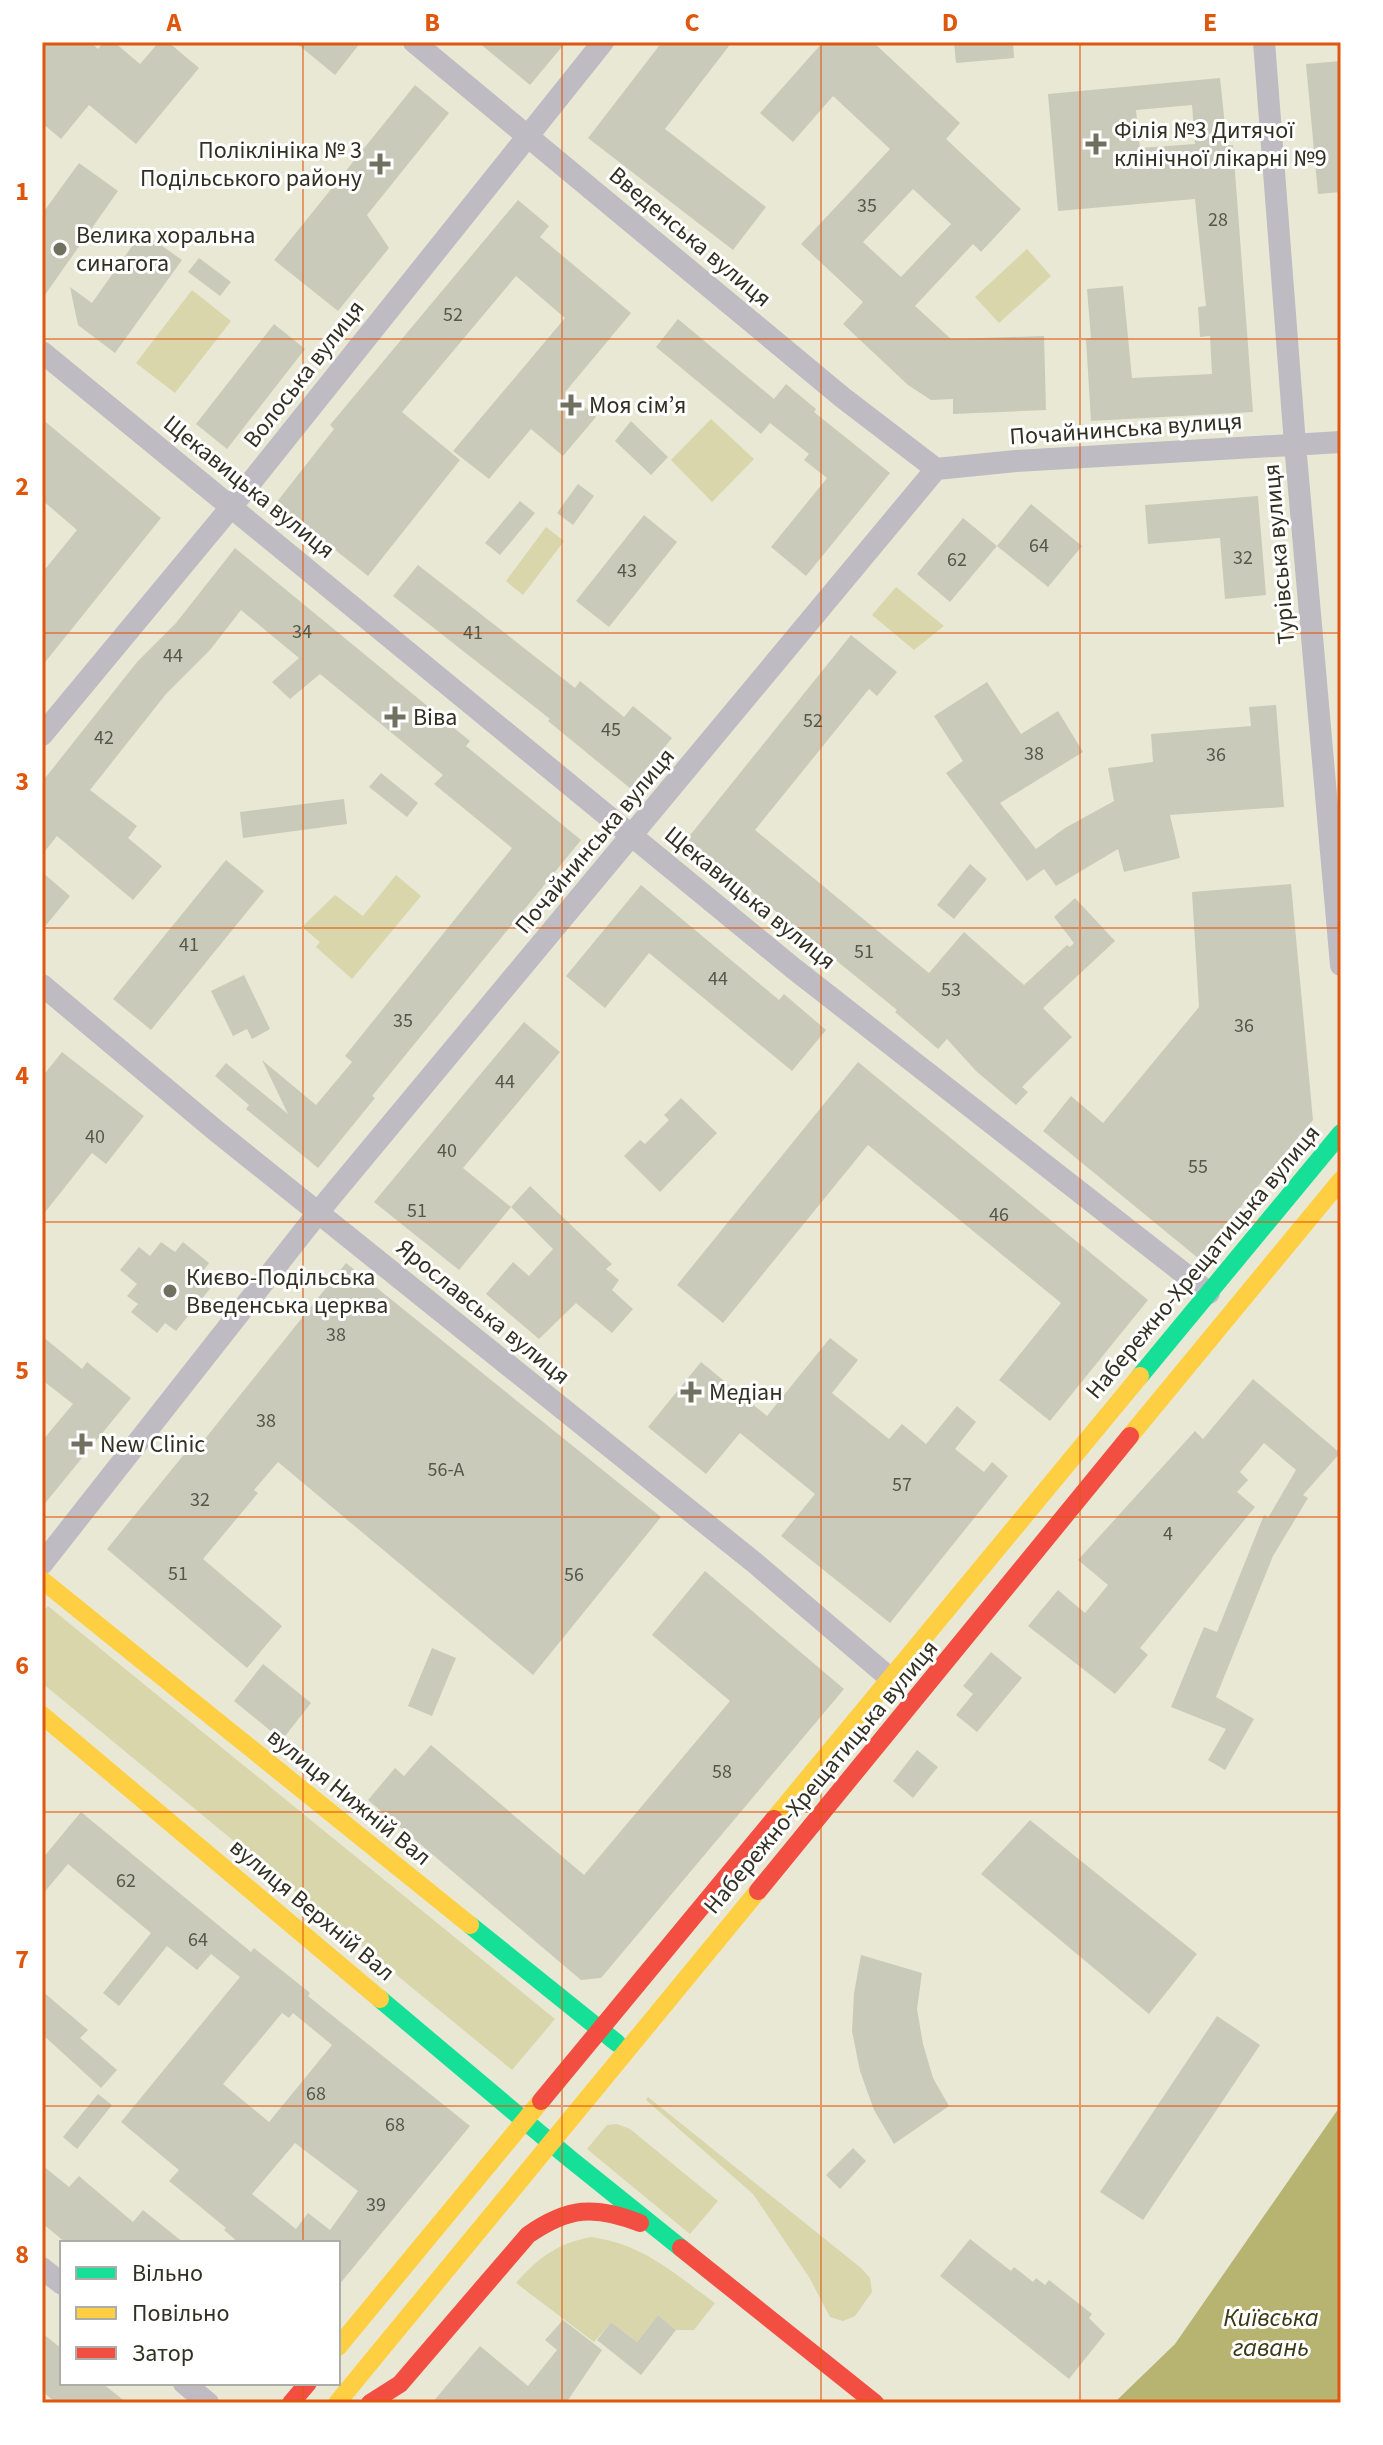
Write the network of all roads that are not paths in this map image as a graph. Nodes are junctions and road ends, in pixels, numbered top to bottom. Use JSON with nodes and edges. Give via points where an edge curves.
{"nodes":[{"id":1,"x":414,"y":42,"type":"edge"},
{"id":2,"x":603,"y":42,"type":"edge"},
{"id":3,"x":1264,"y":42,"type":"edge"},
{"id":4,"x":526,"y":135,"type":"junction"},
{"id":5,"x":42,"y":352,"type":"edge"},
{"id":6,"x":1341,"y":442,"type":"edge"},
{"id":7,"x":1295,"y":444,"type":"junction"},
{"id":8,"x":936,"y":469,"type":"junction"},
{"id":9,"x":232,"y":506,"type":"junction"},
{"id":10,"x":42,"y":735,"type":"edge"},
{"id":11,"x":633,"y":836,"type":"junction"},
{"id":12,"x":1341,"y":965,"type":"edge"},
{"id":13,"x":42,"y":985,"type":"edge"},
{"id":14,"x":1341,"y":1133,"type":"edge"},
{"id":15,"x":1341,"y":1180,"type":"edge"},
{"id":16,"x":319,"y":1213,"type":"junction"},
{"id":17,"x":1209,"y":1293,"type":"junction"},
{"id":18,"x":42,"y":1564,"type":"edge"},
{"id":19,"x":42,"y":1580,"type":"edge"},
{"id":20,"x":891,"y":1679,"type":"junction"},
{"id":21,"x":42,"y":1715,"type":"edge"},
{"id":22,"x":599,"y":2029,"type":"junction"},
{"id":23,"x":626,"y":2051,"type":"junction"},
{"id":24,"x":524,"y":2121,"type":"junction"},
{"id":25,"x":550,"y":2143,"type":"junction"},
{"id":26,"x":664,"y":2233,"type":"junction"},
{"id":27,"x":42,"y":2268,"type":"edge"},
{"id":28,"x":60,"y":2282,"type":"edge"},
{"id":29,"x":340,"y":2345,"type":"edge"},
{"id":30,"x":186,"y":2385,"type":"edge"},
{"id":31,"x":306,"y":2385,"type":"edge"},
{"id":32,"x":208,"y":2403,"type":"edge"},
{"id":33,"x":291,"y":2403,"type":"edge"},
{"id":34,"x":337,"y":2403,"type":"edge"},
{"id":35,"x":370,"y":2403,"type":"edge"},
{"id":36,"x":875,"y":2403,"type":"edge"}],
"edges":[{"from":1,"to":4,"type":"street","name":"Введенська вулиця"},
{"from":2,"to":4,"type":"street","name":"Волоська вулиця"},
{"from":3,"to":7,"type":"street","name":"Турівська вулиця"},
{"from":4,"to":8,"type":"street","name":"Введенська вулиця"},
{"from":4,"to":9,"type":"street","name":"Волоська вулиця"},
{"from":5,"to":9,"type":"street","name":"Щекавицька вулиця"},
{"from":6,"to":7,"type":"street","name":"Почайнинська вулиця"},
{"from":7,"to":8,"type":"street","name":"Почайнинська вулиця"},
{"from":7,"to":12,"type":"street","name":"Турівська вулиця"},
{"from":8,"to":11,"type":"street","name":"Почайнинська вулиця"},
{"from":9,"to":10,"type":"street","name":"Волоська вулиця"},
{"from":9,"to":11,"type":"street","name":"Щекавицька вулиця"},
{"from":11,"to":16,"type":"street","name":"Почайнинська вулиця"},
{"from":11,"to":17,"type":"street","name":"Щекавицька вулиця"},
{"from":13,"to":16,"type":"street","name":"Ярославська вулиця"},
{"from":14,"to":17,"type":"main road","name":"Набережно-Хрещатицька вулиця"},
{"from":15,"to":23,"type":"main road","name":"Набережно-Хрещатицька вулиця"},
{"from":16,"to":18,"type":"street","name":"Почайнинська вулиця"},
{"from":16,"to":20,"type":"street","name":"Ярославська вулиця","via":[[755,1563]]},
{"from":17,"to":20,"type":"main road","name":"Набережно-Хрещатицька вулиця"},
{"from":19,"to":22,"type":"main road","name":"вулиця Нижній Вал"},
{"from":20,"to":22,"type":"main road","name":"Набережно-Хрещатицька вулиця"},
{"from":21,"to":24,"type":"main road","name":"вулиця Верхній Вал"},
{"from":22,"to":23,"type":"main road","name":"вулиця Нижній Вал"},
{"from":22,"to":24,"type":"main road","name":"Набережно-Хрещатицька вулиця"},
{"from":23,"to":25,"type":"main road","name":"Набережно-Хрещатицька вулиця"},
{"from":24,"to":25,"type":"main road","name":"вулиця Верхній Вал"},
{"from":24,"to":29,"type":"main road","name":"Набережно-Хрещатицька вулиця"},
{"from":25,"to":26,"type":"main road","name":"вулиця Верхній Вал"},
{"from":25,"to":34,"type":"main road","name":"Набережно-Хрещатицька вулиця"},
{"from":26,"to":35,"type":"main road","via":[[600,2210],[564,2213],[543,2223],[400,2384]]},
{"from":26,"to":36,"type":"main road"},
{"from":27,"to":28,"type":"street"},
{"from":30,"to":32,"type":"street"},
{"from":31,"to":33,"type":"main road"}]}
